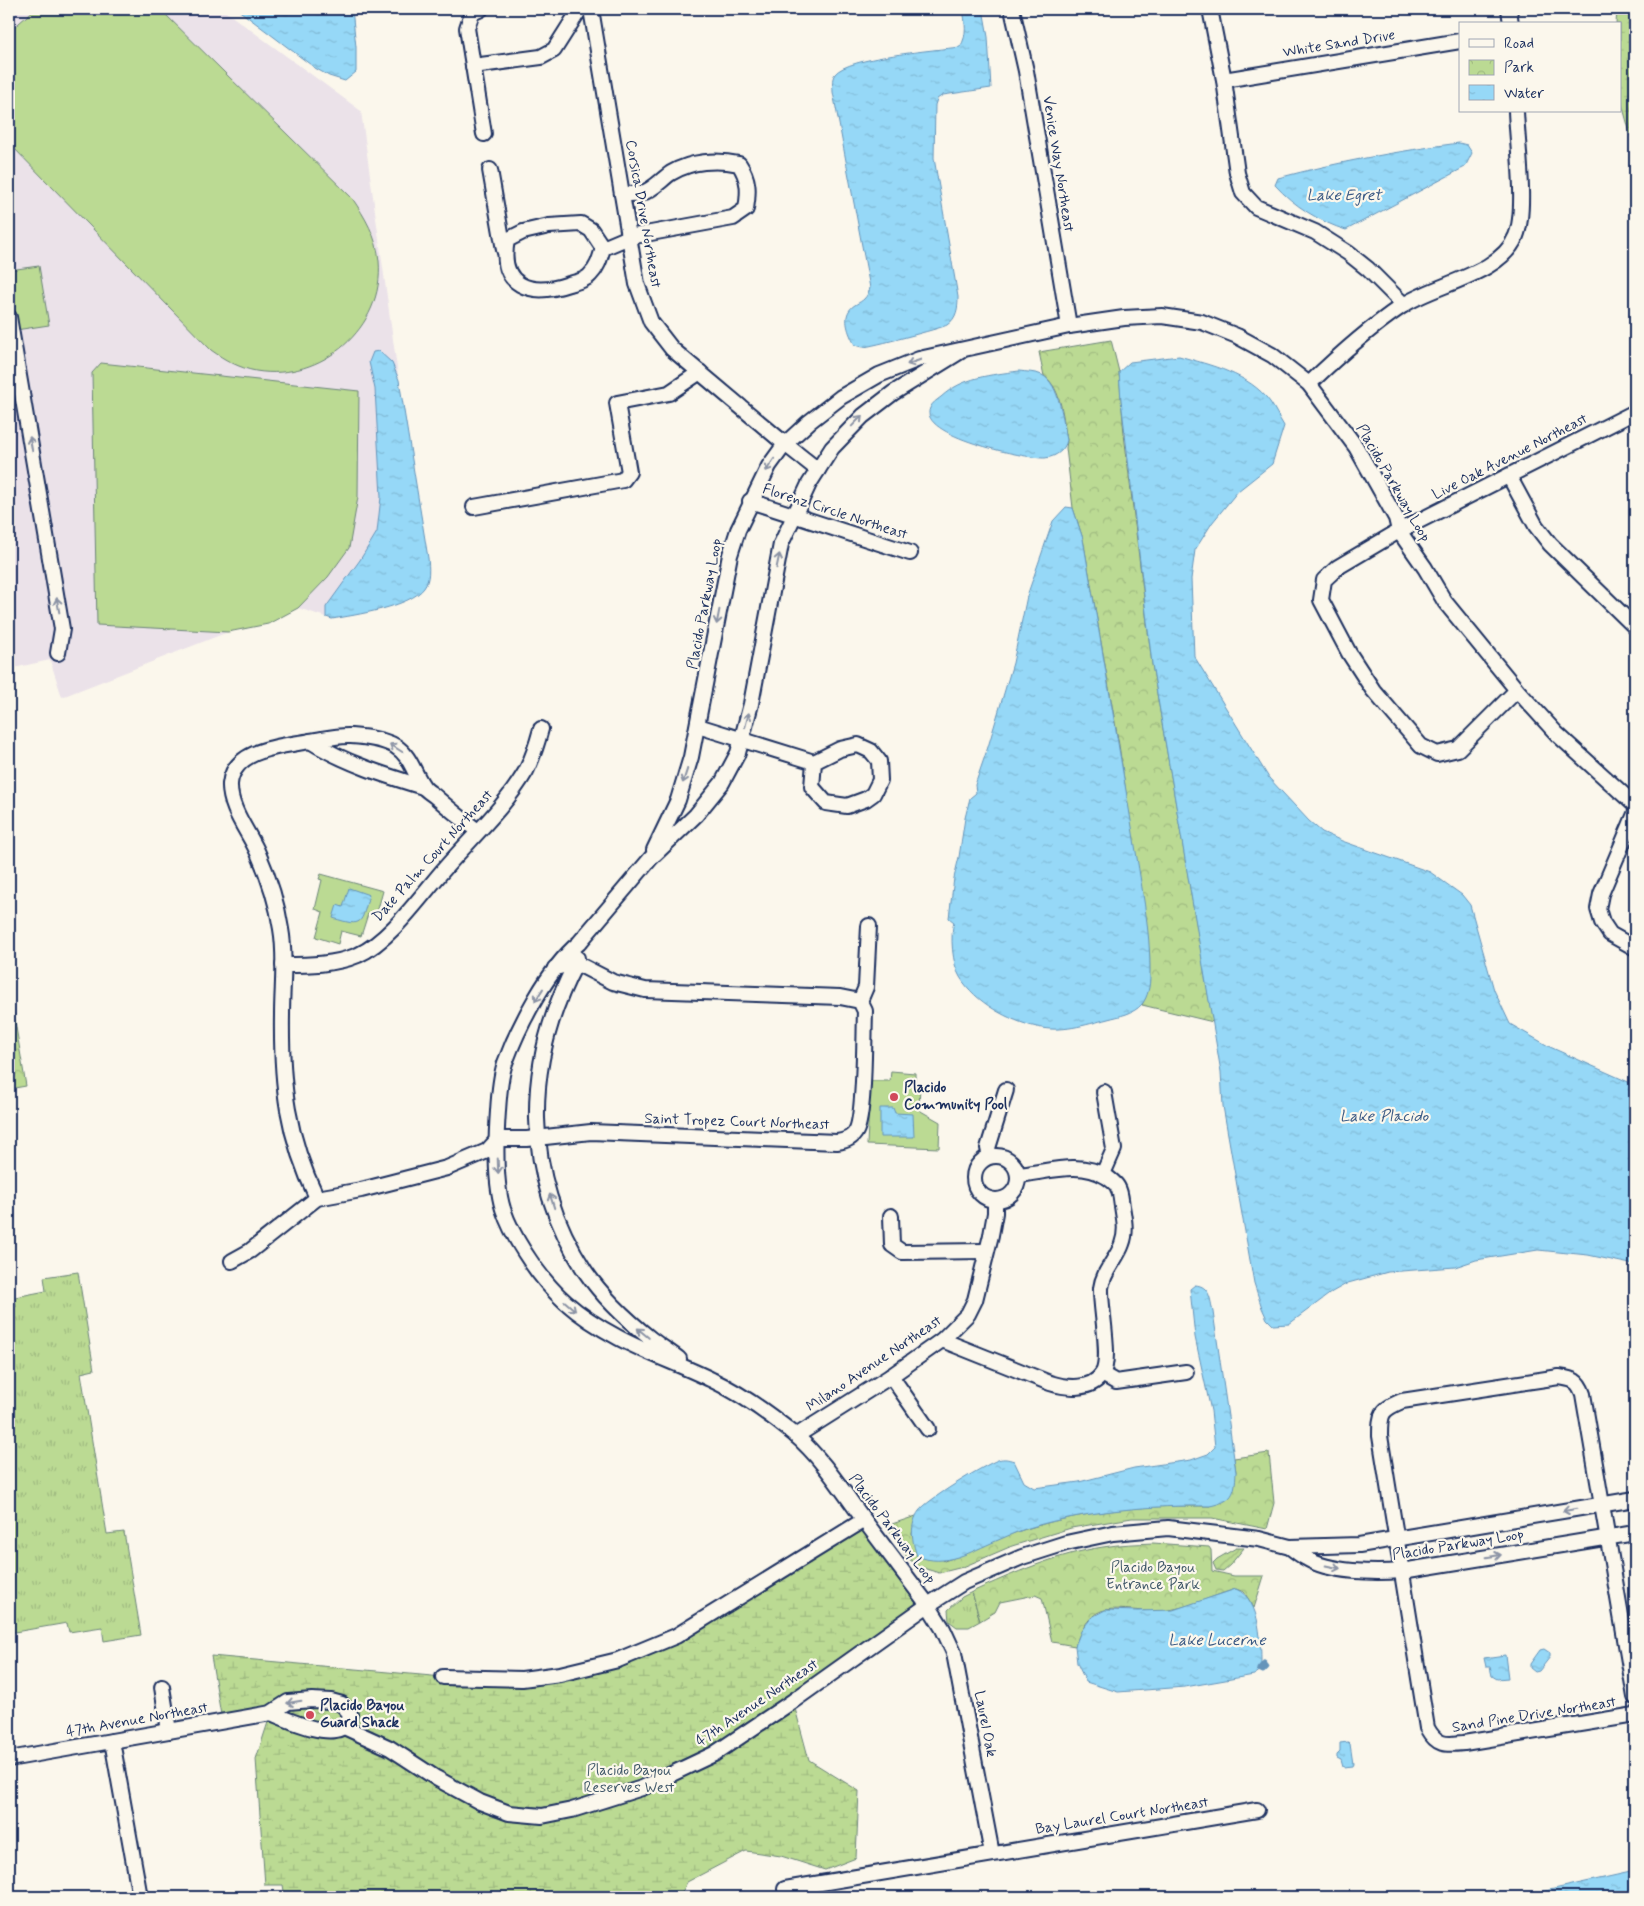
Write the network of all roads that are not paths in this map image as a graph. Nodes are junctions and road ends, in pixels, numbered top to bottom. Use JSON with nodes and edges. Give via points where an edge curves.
{"nodes":[{"id":1,"x":481,"y":9,"type":"edge"},
{"id":2,"x":580,"y":9,"type":"edge"},
{"id":3,"x":592,"y":9,"type":"edge"},
{"id":4,"x":1012,"y":9,"type":"edge"},
{"id":5,"x":1210,"y":9,"type":"edge"},
{"id":6,"x":1509,"y":9,"type":"edge"},
{"id":7,"x":1511,"y":22,"type":"edge"},
{"id":8,"x":1459,"y":41,"type":"edge"},
{"id":9,"x":473,"y":66,"type":"junction"},
{"id":10,"x":1224,"y":80,"type":"junction"},
{"id":11,"x":1516,"y":112,"type":"edge"},
{"id":12,"x":484,"y":134,"type":"dead end"},
{"id":13,"x":490,"y":170,"type":"dead end"},
{"id":14,"x":622,"y":194,"type":"junction"},
{"id":15,"x":629,"y":237,"type":"junction"},
{"id":16,"x":603,"y":248,"type":"junction"},
{"id":17,"x":504,"y":254,"type":"junction"},
{"id":18,"x":1404,"y":305,"type":"junction"},
{"id":19,"x":10,"y":324,"type":"edge"},
{"id":20,"x":1069,"y":326,"type":"junction"},
{"id":21,"x":961,"y":351,"type":"junction"},
{"id":22,"x":700,"y":372,"type":"junction"},
{"id":23,"x":1310,"y":384,"type":"junction"},
{"id":24,"x":1635,"y":412,"type":"edge"},
{"id":25,"x":785,"y":444,"type":"junction"},
{"id":26,"x":818,"y":470,"type":"junction"},
{"id":27,"x":1509,"y":476,"type":"junction"},
{"id":28,"x":750,"y":501,"type":"junction"},
{"id":29,"x":474,"y":507,"type":"dead end"},
{"id":30,"x":793,"y":516,"type":"junction"},
{"id":31,"x":1399,"y":531,"type":"junction"},
{"id":32,"x":910,"y":553,"type":"dead end"},
{"id":33,"x":1635,"y":627,"type":"edge"},
{"id":34,"x":58,"y":652,"type":"dead end"},
{"id":35,"x":1517,"y":690,"type":"junction"},
{"id":36,"x":698,"y":726,"type":"junction"},
{"id":37,"x":541,"y":728,"type":"dead end"},
{"id":38,"x":742,"y":740,"type":"junction"},
{"id":39,"x":310,"y":741,"type":"junction"},
{"id":40,"x":814,"y":762,"type":"junction"},
{"id":41,"x":423,"y":787,"type":"junction"},
{"id":42,"x":1635,"y":805,"type":"edge"},
{"id":43,"x":1635,"y":814,"type":"edge"},
{"id":44,"x":478,"y":831,"type":"junction"},
{"id":45,"x":651,"y":858,"type":"junction"},
{"id":46,"x":869,"y":926,"type":"dead end"},
{"id":47,"x":579,"y":943,"type":"junction"},
{"id":48,"x":1635,"y":948,"type":"edge"},
{"id":49,"x":576,"y":964,"type":"junction"},
{"id":50,"x":284,"y":965,"type":"junction"},
{"id":51,"x":555,"y":968,"type":"junction"},
{"id":52,"x":860,"y":1001,"type":"junction"},
{"id":53,"x":1006,"y":1090,"type":"dead end"},
{"id":54,"x":1104,"y":1092,"type":"dead end"},
{"id":55,"x":538,"y":1137,"type":"junction"},
{"id":56,"x":498,"y":1139,"type":"junction"},
{"id":57,"x":990,"y":1156,"type":"junction"},
{"id":58,"x":1103,"y":1174,"type":"junction"},
{"id":59,"x":1019,"y":1175,"type":"junction"},
{"id":60,"x":318,"y":1198,"type":"junction"},
{"id":61,"x":995,"y":1200,"type":"junction"},
{"id":62,"x":891,"y":1216,"type":"dead end"},
{"id":63,"x":986,"y":1251,"type":"junction"},
{"id":64,"x":232,"y":1261,"type":"dead end"},
{"id":65,"x":942,"y":1340,"type":"junction"},
{"id":66,"x":1186,"y":1372,"type":"dead end"},
{"id":67,"x":696,"y":1373,"type":"junction"},
{"id":68,"x":1102,"y":1374,"type":"junction"},
{"id":69,"x":891,"y":1376,"type":"junction"},
{"id":70,"x":928,"y":1428,"type":"dead end"},
{"id":71,"x":796,"y":1436,"type":"junction"},
{"id":72,"x":1635,"y":1499,"type":"edge"},
{"id":73,"x":1601,"y":1505,"type":"junction"},
{"id":74,"x":864,"y":1520,"type":"junction"},
{"id":75,"x":1635,"y":1533,"type":"edge"},
{"id":76,"x":1607,"y":1538,"type":"junction"},
{"id":77,"x":1397,"y":1539,"type":"junction"},
{"id":78,"x":1290,"y":1547,"type":"junction"},
{"id":79,"x":1402,"y":1571,"type":"junction"},
{"id":80,"x":928,"y":1605,"type":"junction"},
{"id":81,"x":443,"y":1677,"type":"dead end"},
{"id":82,"x":162,"y":1687,"type":"dead end"},
{"id":83,"x":1635,"y":1697,"type":"edge"},
{"id":84,"x":271,"y":1713,"type":"junction"},
{"id":85,"x":1635,"y":1715,"type":"edge"},
{"id":86,"x":344,"y":1727,"type":"junction"},
{"id":87,"x":169,"y":1731,"type":"junction"},
{"id":88,"x":112,"y":1741,"type":"junction"},
{"id":89,"x":9,"y":1759,"type":"edge"},
{"id":90,"x":1257,"y":1810,"type":"dead end"},
{"id":91,"x":992,"y":1854,"type":"junction"},
{"id":92,"x":785,"y":1889,"type":"dead end"},
{"id":93,"x":140,"y":1897,"type":"edge"}],
"edges":[{"from":1,"to":9,"type":"street","via":[[472,13],[467,28]]},
{"from":2,"to":9,"type":"street","via":[[554,50],[541,57]]},
{"from":3,"to":14,"type":"street","name":"Corsica Drive Northeast"},
{"from":4,"to":20,"type":"street","name":"Venice Way Northeast","via":[[1026,71]]},
{"from":5,"to":10,"type":"street"},
{"from":6,"to":7,"type":"street"},
{"from":8,"to":10,"type":"street","name":"White Sand Drive"},
{"from":9,"to":12,"type":"street"},
{"from":10,"to":18,"type":"street","via":[[1237,173],[1243,193],[1256,207],[1316,232],[1348,253]]},
{"from":11,"to":18,"type":"street","via":[[1521,213],[1516,237],[1503,256],[1486,267]]},
{"from":13,"to":17,"type":"street"},
{"from":14,"to":15,"type":"street","name":"Corsica Drive Northeast"},
{"from":14,"to":15,"type":"street","via":[[642,193],[672,172],[704,162],[725,160],[738,164],[746,174],[746,209],[732,218]]},
{"from":15,"to":16,"type":"street"},
{"from":15,"to":22,"type":"street","name":"Corsica Drive Northeast","via":[[637,284],[651,322],[672,349]]},
{"from":16,"to":17,"type":"street","via":[[591,230],[581,224],[523,232],[507,240]]},
{"from":16,"to":17,"type":"street","via":[[598,266],[589,277],[558,288],[535,290],[521,287],[509,273]]},
{"from":18,"to":23,"type":"street","via":[[1346,348]]},
{"from":34,"to":19,"type":"street","one_way":true,"via":[[62,629]]},
{"from":20,"to":21,"type":"street","name":"Placido Parkway Loop"},
{"from":20,"to":23,"type":"street","name":"Placido Parkway Loop","via":[[1162,316],[1202,322],[1272,355]]},
{"from":21,"to":25,"type":"street","name":"Placido Parkway Loop","one_way":true,"via":[[919,359],[879,375],[841,397]]},
{"from":26,"to":21,"type":"street","name":"Placido Parkway Loop","one_way":true,"via":[[832,448],[862,416],[893,392]]},
{"from":22,"to":25,"type":"street","name":"Corsica Drive Northeast"},
{"from":22,"to":29,"type":"street","via":[[669,393],[618,404],[629,472],[623,480]]},
{"from":23,"to":31,"type":"street","name":"Placido Parkway Loop","via":[[1356,447],[1396,518]]},
{"from":24,"to":27,"type":"street","name":"Live Oak Avenue Northeast"},
{"from":25,"to":26,"type":"street","name":"Corsica Drive Northeast"},
{"from":25,"to":28,"type":"street","name":"Placido Parkway Loop","one_way":true},
{"from":26,"to":30,"type":"street","name":"Placido Parkway Loop"},
{"from":27,"to":31,"type":"street","name":"Live Oak Avenue Northeast"},
{"from":27,"to":33,"type":"street","via":[[1536,526],[1550,544]]},
{"from":28,"to":30,"type":"street","name":"Florenz Circle Northeast"},
{"from":28,"to":36,"type":"street","name":"Placido Parkway Loop","one_way":true,"via":[[730,555]]},
{"from":30,"to":32,"type":"street","name":"Florenz Circle Northeast"},
{"from":38,"to":30,"type":"street","name":"Placido Parkway Loop","one_way":true,"via":[[781,544]]},
{"from":31,"to":35,"type":"street","name":"Placido Parkway Loop","via":[[1445,602]]},
{"from":31,"to":35,"type":"street","name":"Live Oak Avenue Northeast","via":[[1338,567],[1324,580],[1321,600],[1373,690],[1420,746],[1437,754],[1458,749]]},
{"from":35,"to":42,"type":"street","name":"Placido Parkway Loop","via":[[1557,734]]},
{"from":36,"to":38,"type":"street"},
{"from":36,"to":45,"type":"street","name":"Placido Parkway Loop","one_way":true,"via":[[678,800]]},
{"from":37,"to":44,"type":"street","name":"Date Palm Court Northeast","via":[[535,752],[525,772],[492,818]]},
{"from":38,"to":40,"type":"street"},
{"from":38,"to":45,"type":"street","name":"Placido Parkway Loop","via":[[722,783],[696,815]]},
{"from":39,"to":41,"type":"street","via":[[344,760]]},
{"from":41,"to":39,"type":"street","one_way":true,"via":[[407,756],[388,743],[350,736]]},
{"from":39,"to":50,"type":"street","via":[[260,750],[234,771],[230,784],[240,818],[273,890],[282,930]]},
{"from":40,"to":40,"type":"street","via":[[840,749],[858,745],[871,751],[879,761],[880,780],[873,794],[866,799],[847,806],[826,803],[812,787]]},
{"from":41,"to":44,"type":"street"},
{"from":43,"to":48,"type":"street","via":[[1601,894],[1598,909],[1610,934]]},
{"from":44,"to":50,"type":"street","name":"Date Palm Court Northeast","via":[[400,921],[376,943],[359,954],[337,961]]},
{"from":45,"to":47,"type":"street","name":"Placido Parkway Loop"},
{"from":46,"to":52,"type":"street","name":"Saint Tropez Court Northeast","via":[[866,987]]},
{"from":47,"to":49,"type":"street","name":"Placido Parkway Loop"},
{"from":47,"to":51,"type":"street","name":"Placido Parkway Loop"},
{"from":49,"to":51,"type":"street"},
{"from":49,"to":52,"type":"street","via":[[613,982],[645,990],[840,997]]},
{"from":49,"to":55,"type":"street","name":"Placido Parkway Loop","via":[[558,999],[542,1056],[536,1119]]},
{"from":50,"to":60,"type":"street","via":[[282,1050],[286,1108],[303,1170]]},
{"from":51,"to":56,"type":"street","name":"Placido Parkway Loop","one_way":true,"via":[[523,1022],[504,1065],[499,1091]]},
{"from":52,"to":55,"type":"street","name":"Saint Tropez Court Northeast","via":[[865,1011],[861,1113],[856,1131],[844,1141],[591,1132]]},
{"from":53,"to":57,"type":"street","via":[[988,1148]]},
{"from":54,"to":58,"type":"street","via":[[1114,1149]]},
{"from":55,"to":56,"type":"street","name":"Saint Tropez Court Northeast"},
{"from":67,"to":55,"type":"street","name":"Placido Parkway Loop","one_way":true,"via":[[630,1321],[586,1272],[567,1240],[554,1208]]},
{"from":56,"to":60,"type":"street","via":[[487,1151],[447,1168]]},
{"from":56,"to":67,"type":"street","name":"Placido Parkway Loop","one_way":true,"via":[[502,1207],[520,1245],[546,1284],[595,1325]]},
{"from":57,"to":59,"type":"street","via":[[1005,1157]]},
{"from":57,"to":61,"type":"street","via":[[978,1165],[974,1180],[981,1194]]},
{"from":58,"to":59,"type":"street","via":[[1082,1168]]},
{"from":58,"to":68,"type":"street","via":[[1118,1187],[1126,1229],[1101,1286],[1107,1354]]},
{"from":59,"to":61,"type":"street","via":[[1013,1193]]},
{"from":60,"to":64,"type":"street","via":[[250,1251]]},
{"from":61,"to":63,"type":"street","name":"Milano Avenue Northeast"},
{"from":62,"to":63,"type":"street","via":[[892,1245],[902,1252]]},
{"from":63,"to":65,"type":"street","name":"Milano Avenue Northeast","via":[[968,1314]]},
{"from":65,"to":68,"type":"street","via":[[1065,1387],[1090,1384]]},
{"from":65,"to":69,"type":"street","name":"Milano Avenue Northeast"},
{"from":66,"to":68,"type":"street","via":[[1116,1382]]},
{"from":67,"to":71,"type":"street","name":"Placido Parkway Loop","via":[[733,1390]]},
{"from":69,"to":70,"type":"street"},
{"from":69,"to":71,"type":"street","name":"Milano Avenue Northeast"},
{"from":71,"to":74,"type":"street","name":"Placido Parkway Loop","via":[[824,1464]]},
{"from":72,"to":73,"type":"street","name":"Placido Parkway Loop"},
{"from":73,"to":76,"type":"street"},
{"from":73,"to":77,"type":"street","name":"Placido Parkway Loop","one_way":true},
{"from":73,"to":77,"type":"street","name":"Sand Pine Drive Northeast","via":[[1583,1394],[1580,1385],[1571,1379],[1559,1377],[1402,1401],[1388,1407],[1380,1418],[1380,1436]]},
{"from":74,"to":80,"type":"street","name":"Placido Parkway Loop"},
{"from":74,"to":81,"type":"street","via":[[676,1636],[618,1660],[522,1679]]},
{"from":75,"to":76,"type":"street","name":"Placido Parkway Loop"},
{"from":79,"to":76,"type":"street","name":"Placido Parkway Loop","one_way":true},
{"from":76,"to":83,"type":"street"},
{"from":77,"to":78,"type":"street","name":"Placido Parkway Loop","via":[[1359,1545]]},
{"from":77,"to":79,"type":"street","name":"Sand Pine Drive Northeast"},
{"from":78,"to":79,"type":"street","name":"Placido Parkway Loop","one_way":true,"via":[[1307,1560],[1330,1567],[1376,1573]]},
{"from":78,"to":80,"type":"street","name":"Placido Parkway Loop","via":[[1259,1539],[1168,1528],[1113,1533],[1066,1543],[1017,1559],[964,1582]]},
{"from":79,"to":85,"type":"street","name":"Sand Pine Drive Northeast","via":[[1427,1728],[1433,1739],[1446,1745],[1464,1743]]},
{"from":80,"to":86,"type":"street","name":"47th Avenue Northeast","via":[[714,1754],[642,1788],[572,1810],[542,1816],[509,1813],[480,1802],[390,1748]]},
{"from":80,"to":91,"type":"street","name":"Laurel Oak","via":[[954,1653]]},
{"from":82,"to":87,"type":"street"},
{"from":84,"to":86,"type":"street","name":"47th Avenue Northeast","via":[[316,1729]]},
{"from":86,"to":84,"type":"street","name":"47th Avenue Northeast","one_way":true,"via":[[350,1714],[342,1704],[331,1700],[288,1702]]},
{"from":84,"to":87,"type":"street","name":"47th Avenue Northeast"},
{"from":87,"to":88,"type":"street","name":"47th Avenue Northeast"},
{"from":88,"to":89,"type":"street","name":"47th Avenue Northeast"},
{"from":88,"to":93,"type":"street"},
{"from":90,"to":91,"type":"street","name":"Bay Laurel Court Northeast"},
{"from":91,"to":92,"type":"street","name":"Bay Laurel Court Northeast"}]}
